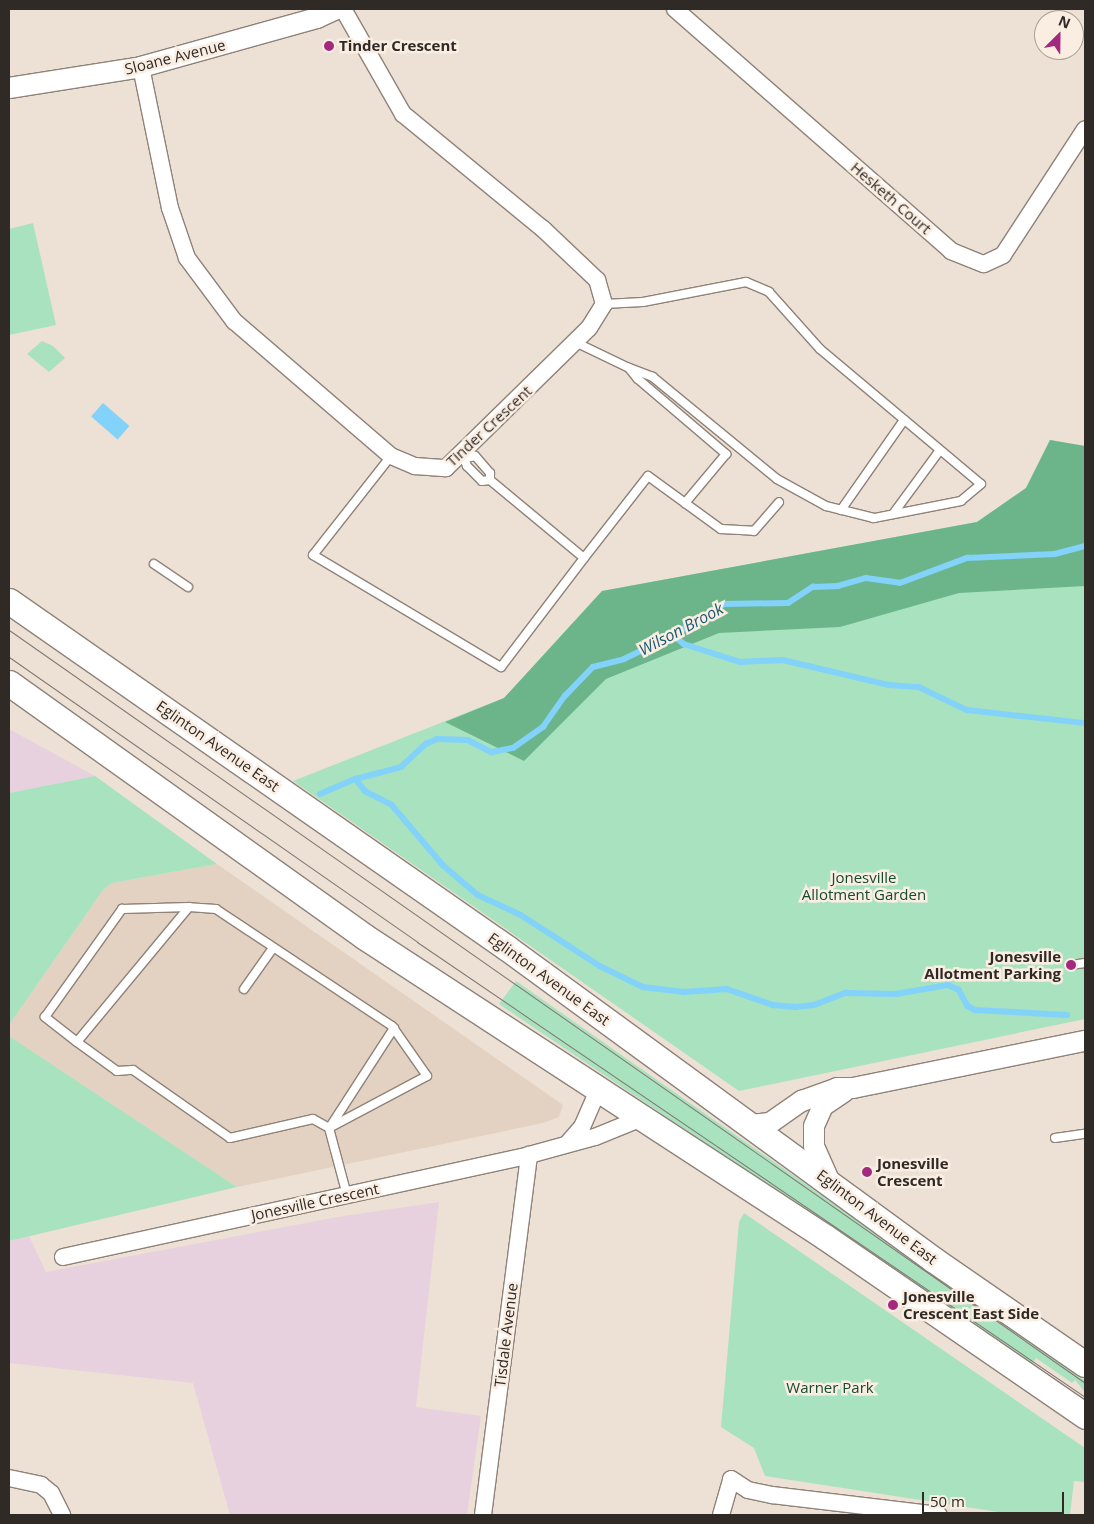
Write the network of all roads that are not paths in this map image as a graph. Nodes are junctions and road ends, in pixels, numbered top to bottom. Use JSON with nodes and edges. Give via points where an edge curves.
{"nodes":[{"id":1,"x":336,"y":9,"type":"edge"},
{"id":2,"x":342,"y":9,"type":"edge"},
{"id":3,"x":675,"y":9,"type":"edge"},
{"id":4,"x":141,"y":67,"type":"junction"},
{"id":5,"x":9,"y":88,"type":"edge"},
{"id":6,"x":1085,"y":129,"type":"edge"},
{"id":7,"x":604,"y":304,"type":"junction"},
{"id":8,"x":575,"y":342,"type":"junction"},
{"id":9,"x":629,"y":368,"type":"junction"},
{"id":10,"x":904,"y":420,"type":"junction"},
{"id":11,"x":940,"y":450,"type":"junction"},
{"id":12,"x":391,"y":456,"type":"junction"},
{"id":13,"x":464,"y":456,"type":"junction"},
{"id":14,"x":490,"y":480,"type":"junction"},
{"id":15,"x":779,"y":502,"type":"dead end"},
{"id":16,"x":685,"y":503,"type":"junction"},
{"id":17,"x":841,"y":510,"type":"junction"},
{"id":18,"x":893,"y":514,"type":"junction"},
{"id":19,"x":584,"y":558,"type":"junction"},
{"id":20,"x":154,"y":564,"type":"dead end"},
{"id":21,"x":188,"y":587,"type":"dead end"},
{"id":22,"x":9,"y":601,"type":"edge"},
{"id":23,"x":9,"y":683,"type":"edge"},
{"id":24,"x":189,"y":907,"type":"junction"},
{"id":25,"x":273,"y":948,"type":"junction"},
{"id":26,"x":1085,"y":963,"type":"edge"},
{"id":27,"x":1071,"y":965,"type":"dead end"},
{"id":28,"x":244,"y":989,"type":"dead end"},
{"id":29,"x":394,"y":1028,"type":"junction"},
{"id":30,"x":1085,"y":1041,"type":"edge"},
{"id":31,"x":76,"y":1042,"type":"junction"},
{"id":32,"x":599,"y":1088,"type":"junction"},
{"id":33,"x":853,"y":1088,"type":"junction"},
{"id":34,"x":644,"y":1117,"type":"junction"},
{"id":35,"x":751,"y":1125,"type":"junction"},
{"id":36,"x":329,"y":1128,"type":"junction"},
{"id":37,"x":1085,"y":1134,"type":"edge"},
{"id":38,"x":1055,"y":1138,"type":"dead end"},
{"id":39,"x":567,"y":1144,"type":"junction"},
{"id":40,"x":529,"y":1155,"type":"junction"},
{"id":41,"x":829,"y":1180,"type":"junction"},
{"id":42,"x":346,"y":1195,"type":"junction"},
{"id":43,"x":63,"y":1257,"type":"dead end"},
{"id":44,"x":1085,"y":1364,"type":"edge"},
{"id":45,"x":1085,"y":1416,"type":"edge"},
{"id":46,"x":9,"y":1478,"type":"edge"},
{"id":47,"x":62,"y":1515,"type":"edge"},
{"id":48,"x":483,"y":1515,"type":"edge"},
{"id":49,"x":721,"y":1515,"type":"edge"},
{"id":50,"x":939,"y":1515,"type":"edge"}],
"edges":[{"from":1,"to":4,"type":"street","name":"Sloane Avenue","via":[[317,18]]},
{"from":2,"to":7,"type":"street","via":[[403,114],[543,229],[597,280]]},
{"from":3,"to":6,"type":"street","name":"Hesketh Court","via":[[951,250],[984,264],[1003,255]]},
{"from":4,"to":5,"type":"street","name":"Sloane Avenue"},
{"from":4,"to":12,"type":"street","name":"Tinder Crescent","via":[[170,208],[187,258],[234,320]]},
{"from":7,"to":8,"type":"street","name":"Tinder Crescent","via":[[589,328]]},
{"from":7,"to":10,"type":"lane","via":[[643,302],[746,282],[769,292],[820,349]]},
{"from":8,"to":9,"type":"lane"},
{"from":8,"to":13,"type":"street","name":"Tinder Crescent"},
{"from":9,"to":16,"type":"lane","via":[[726,454]]},
{"from":9,"to":17,"type":"lane","via":[[652,377],[777,479],[826,506]]},
{"from":10,"to":11,"type":"lane"},
{"from":10,"to":17,"type":"lane"},
{"from":11,"to":18,"type":"lane"},
{"from":11,"to":18,"type":"lane","via":[[981,484],[961,501]]},
{"from":12,"to":13,"type":"street","name":"Tinder Crescent","via":[[415,466],[446,468]]},
{"from":12,"to":19,"type":"lane","via":[[313,555],[501,667]]},
{"from":13,"to":14,"type":"lane","via":[[467,466],[482,481]]},
{"from":13,"to":14,"type":"lane","via":[[474,456],[490,473]]},
{"from":14,"to":19,"type":"lane"},
{"from":15,"to":16,"type":"lane","via":[[754,531],[721,529]]},
{"from":16,"to":19,"type":"lane","via":[[648,476]]},
{"from":17,"to":18,"type":"lane","via":[[874,518]]},
{"from":20,"to":21,"type":"lane"},
{"from":22,"to":35,"type":"main road","name":"Eglinton Avenue East","via":[[491,937]]},
{"from":23,"to":32,"type":"main road","via":[[365,936]]},
{"from":24,"to":25,"type":"lane","via":[[216,909]]},
{"from":24,"to":31,"type":"lane"},
{"from":24,"to":31,"type":"lane","via":[[122,909],[45,1017]]},
{"from":25,"to":28,"type":"lane"},
{"from":25,"to":29,"type":"lane","via":[[298,960]]},
{"from":26,"to":27,"type":"lane"},
{"from":29,"to":36,"type":"lane"},
{"from":29,"to":36,"type":"lane","via":[[427,1076]]},
{"from":30,"to":33,"type":"street"},
{"from":31,"to":36,"type":"lane","via":[[117,1071],[133,1070],[230,1138],[313,1119]]},
{"from":32,"to":34,"type":"main road"},
{"from":32,"to":39,"type":"street","via":[[582,1127]]},
{"from":33,"to":35,"type":"street","via":[[825,1091],[802,1101],[770,1123]]},
{"from":33,"to":41,"type":"street","via":[[832,1098],[816,1117],[814,1146]]},
{"from":34,"to":39,"type":"street","name":"Jonesville Crescent","via":[[595,1137]]},
{"from":34,"to":45,"type":"main road","via":[[833,1242]]},
{"from":35,"to":41,"type":"main road","name":"Eglinton Avenue East"},
{"from":36,"to":42,"type":"lane"},
{"from":37,"to":38,"type":"lane"},
{"from":39,"to":40,"type":"street","name":"Jonesville Crescent"},
{"from":40,"to":42,"type":"street","name":"Jonesville Crescent"},
{"from":40,"to":48,"type":"street","name":"Tisdale Avenue"},
{"from":41,"to":44,"type":"main road","name":"Eglinton Avenue East","via":[[934,1260]]},
{"from":42,"to":43,"type":"street","name":"Jonesville Crescent"},
{"from":46,"to":47,"type":"street","via":[[41,1485],[51,1493]]},
{"from":49,"to":50,"type":"street","via":[[731,1479],[748,1490],[772,1495]]}]}
